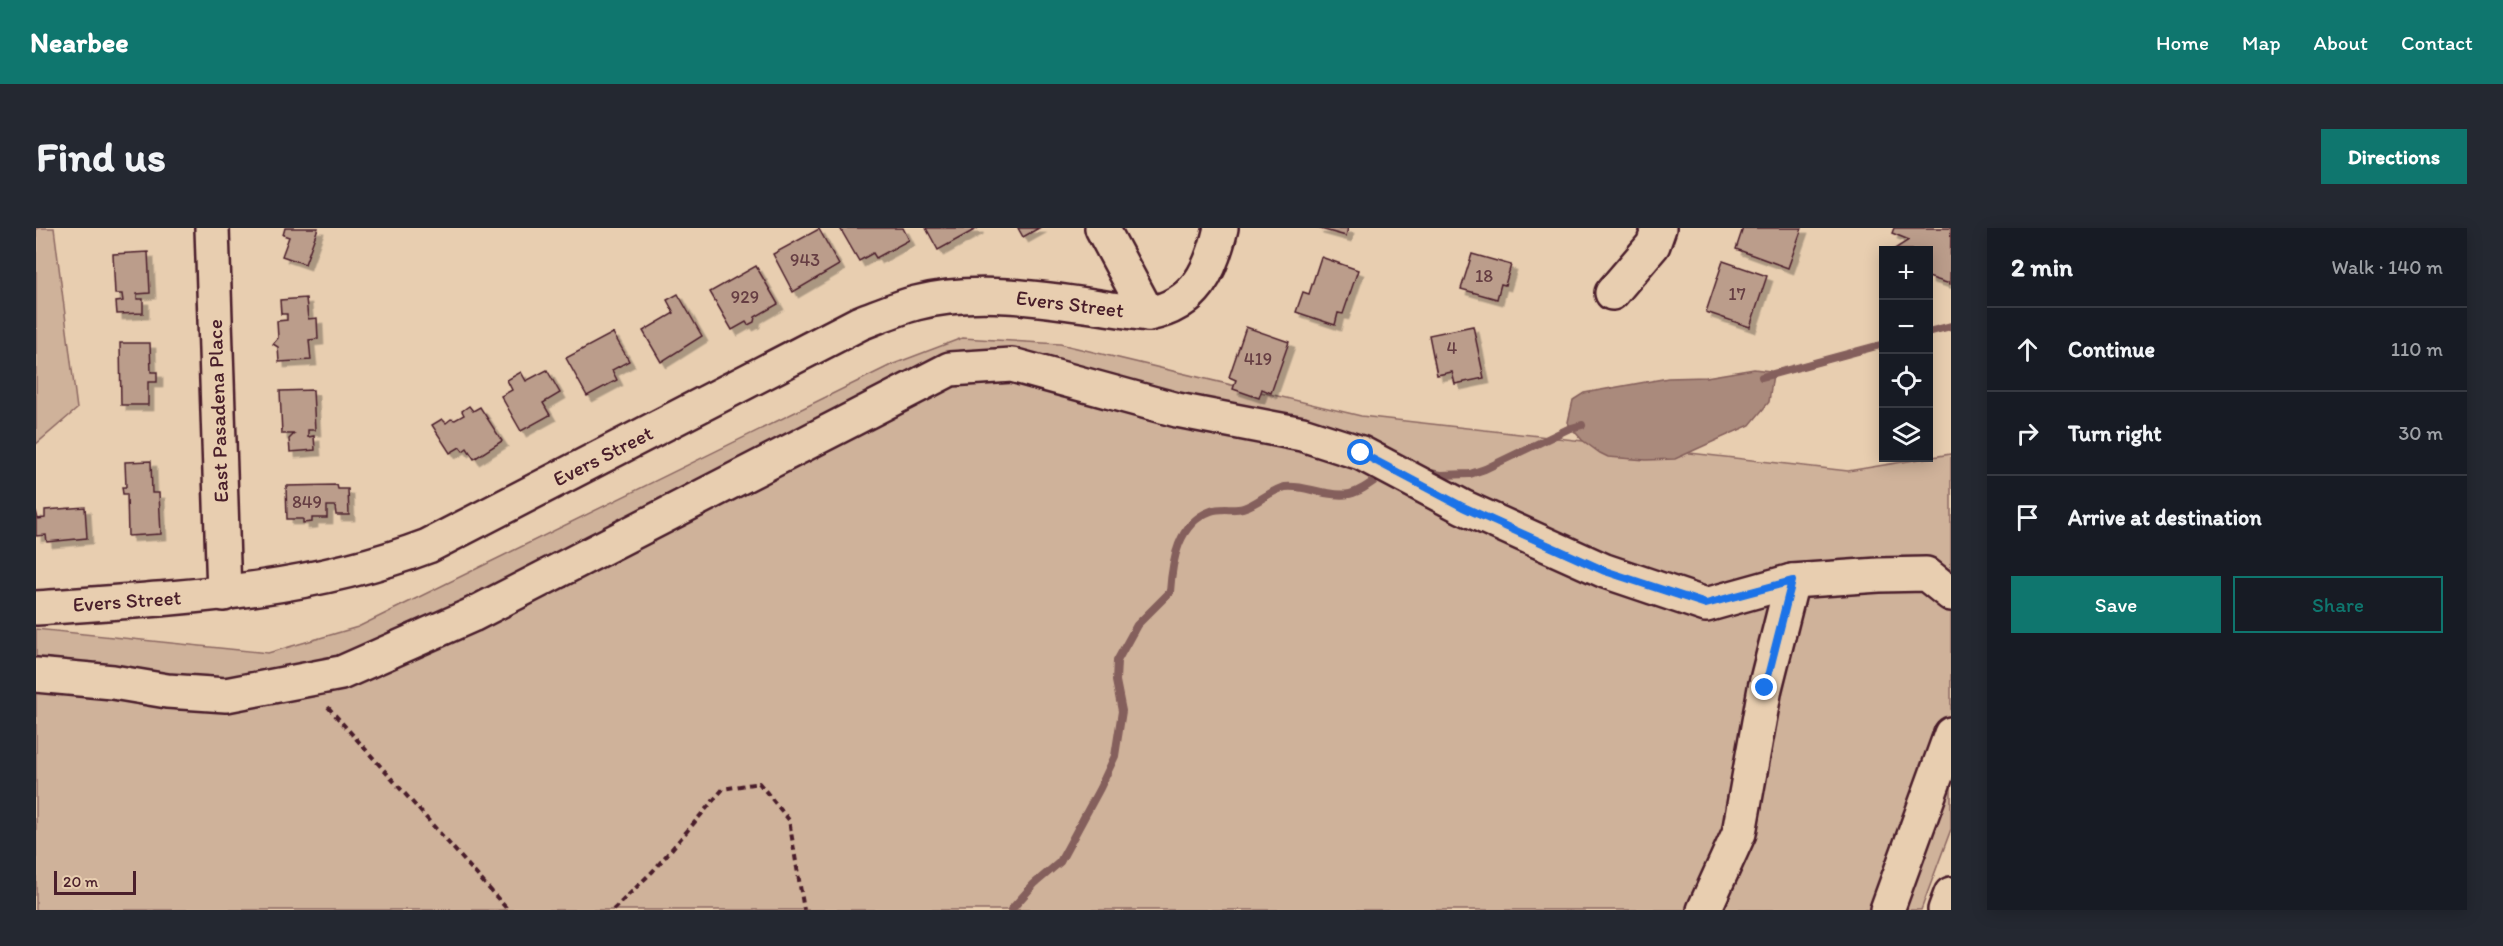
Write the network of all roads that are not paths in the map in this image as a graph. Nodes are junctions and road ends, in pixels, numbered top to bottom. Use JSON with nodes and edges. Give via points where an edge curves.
{"nodes":[{"id":1,"x":212,"y":228,"type":"edge"},
{"id":2,"x":1102,"y":228,"type":"edge"},
{"id":3,"x":1221,"y":228,"type":"edge"},
{"id":4,"x":1659,"y":228,"type":"edge"},
{"id":5,"x":1612,"y":293,"type":"dead end"},
{"id":6,"x":1154,"y":313,"type":"junction"},
{"id":7,"x":1792,"y":581,"type":"junction"},
{"id":8,"x":224,"y":594,"type":"junction"},
{"id":9,"x":1951,"y":594,"type":"edge"},
{"id":10,"x":36,"y":608,"type":"edge"},
{"id":11,"x":36,"y":675,"type":"edge"},
{"id":12,"x":1951,"y":734,"type":"edge"},
{"id":13,"x":1951,"y":894,"type":"edge"},
{"id":14,"x":1704,"y":910,"type":"edge"},
{"id":15,"x":1887,"y":910,"type":"edge"},
{"id":16,"x":1945,"y":910,"type":"edge"}],
"edges":[{"from":1,"to":8,"type":"street","name":"East Pasadena Place"},
{"from":2,"to":6,"type":"street"},
{"from":3,"to":6,"type":"street","via":[[1207,272],[1196,288],[1185,299]]},
{"from":4,"to":5,"type":"street","via":[[1653,245]]},
{"from":6,"to":8,"type":"street","name":"Evers Street","via":[[1007,296],[974,295],[917,303],[860,323],[428,546],[390,561],[304,582]]},
{"from":7,"to":9,"type":"street","via":[[1926,574]]},
{"from":7,"to":11,"type":"street","via":[[1706,604],[1605,571],[1463,507],[1361,453],[1302,434],[1177,410],[1012,365],[950,369],[472,615],[341,673],[226,695],[166,692],[113,682]]},
{"from":7,"to":14,"type":"street","via":[[1765,688],[1739,833]]},
{"from":8,"to":10,"type":"street","name":"Evers Street"},
{"from":12,"to":15,"type":"street"},
{"from":13,"to":16,"type":"street"}]}
